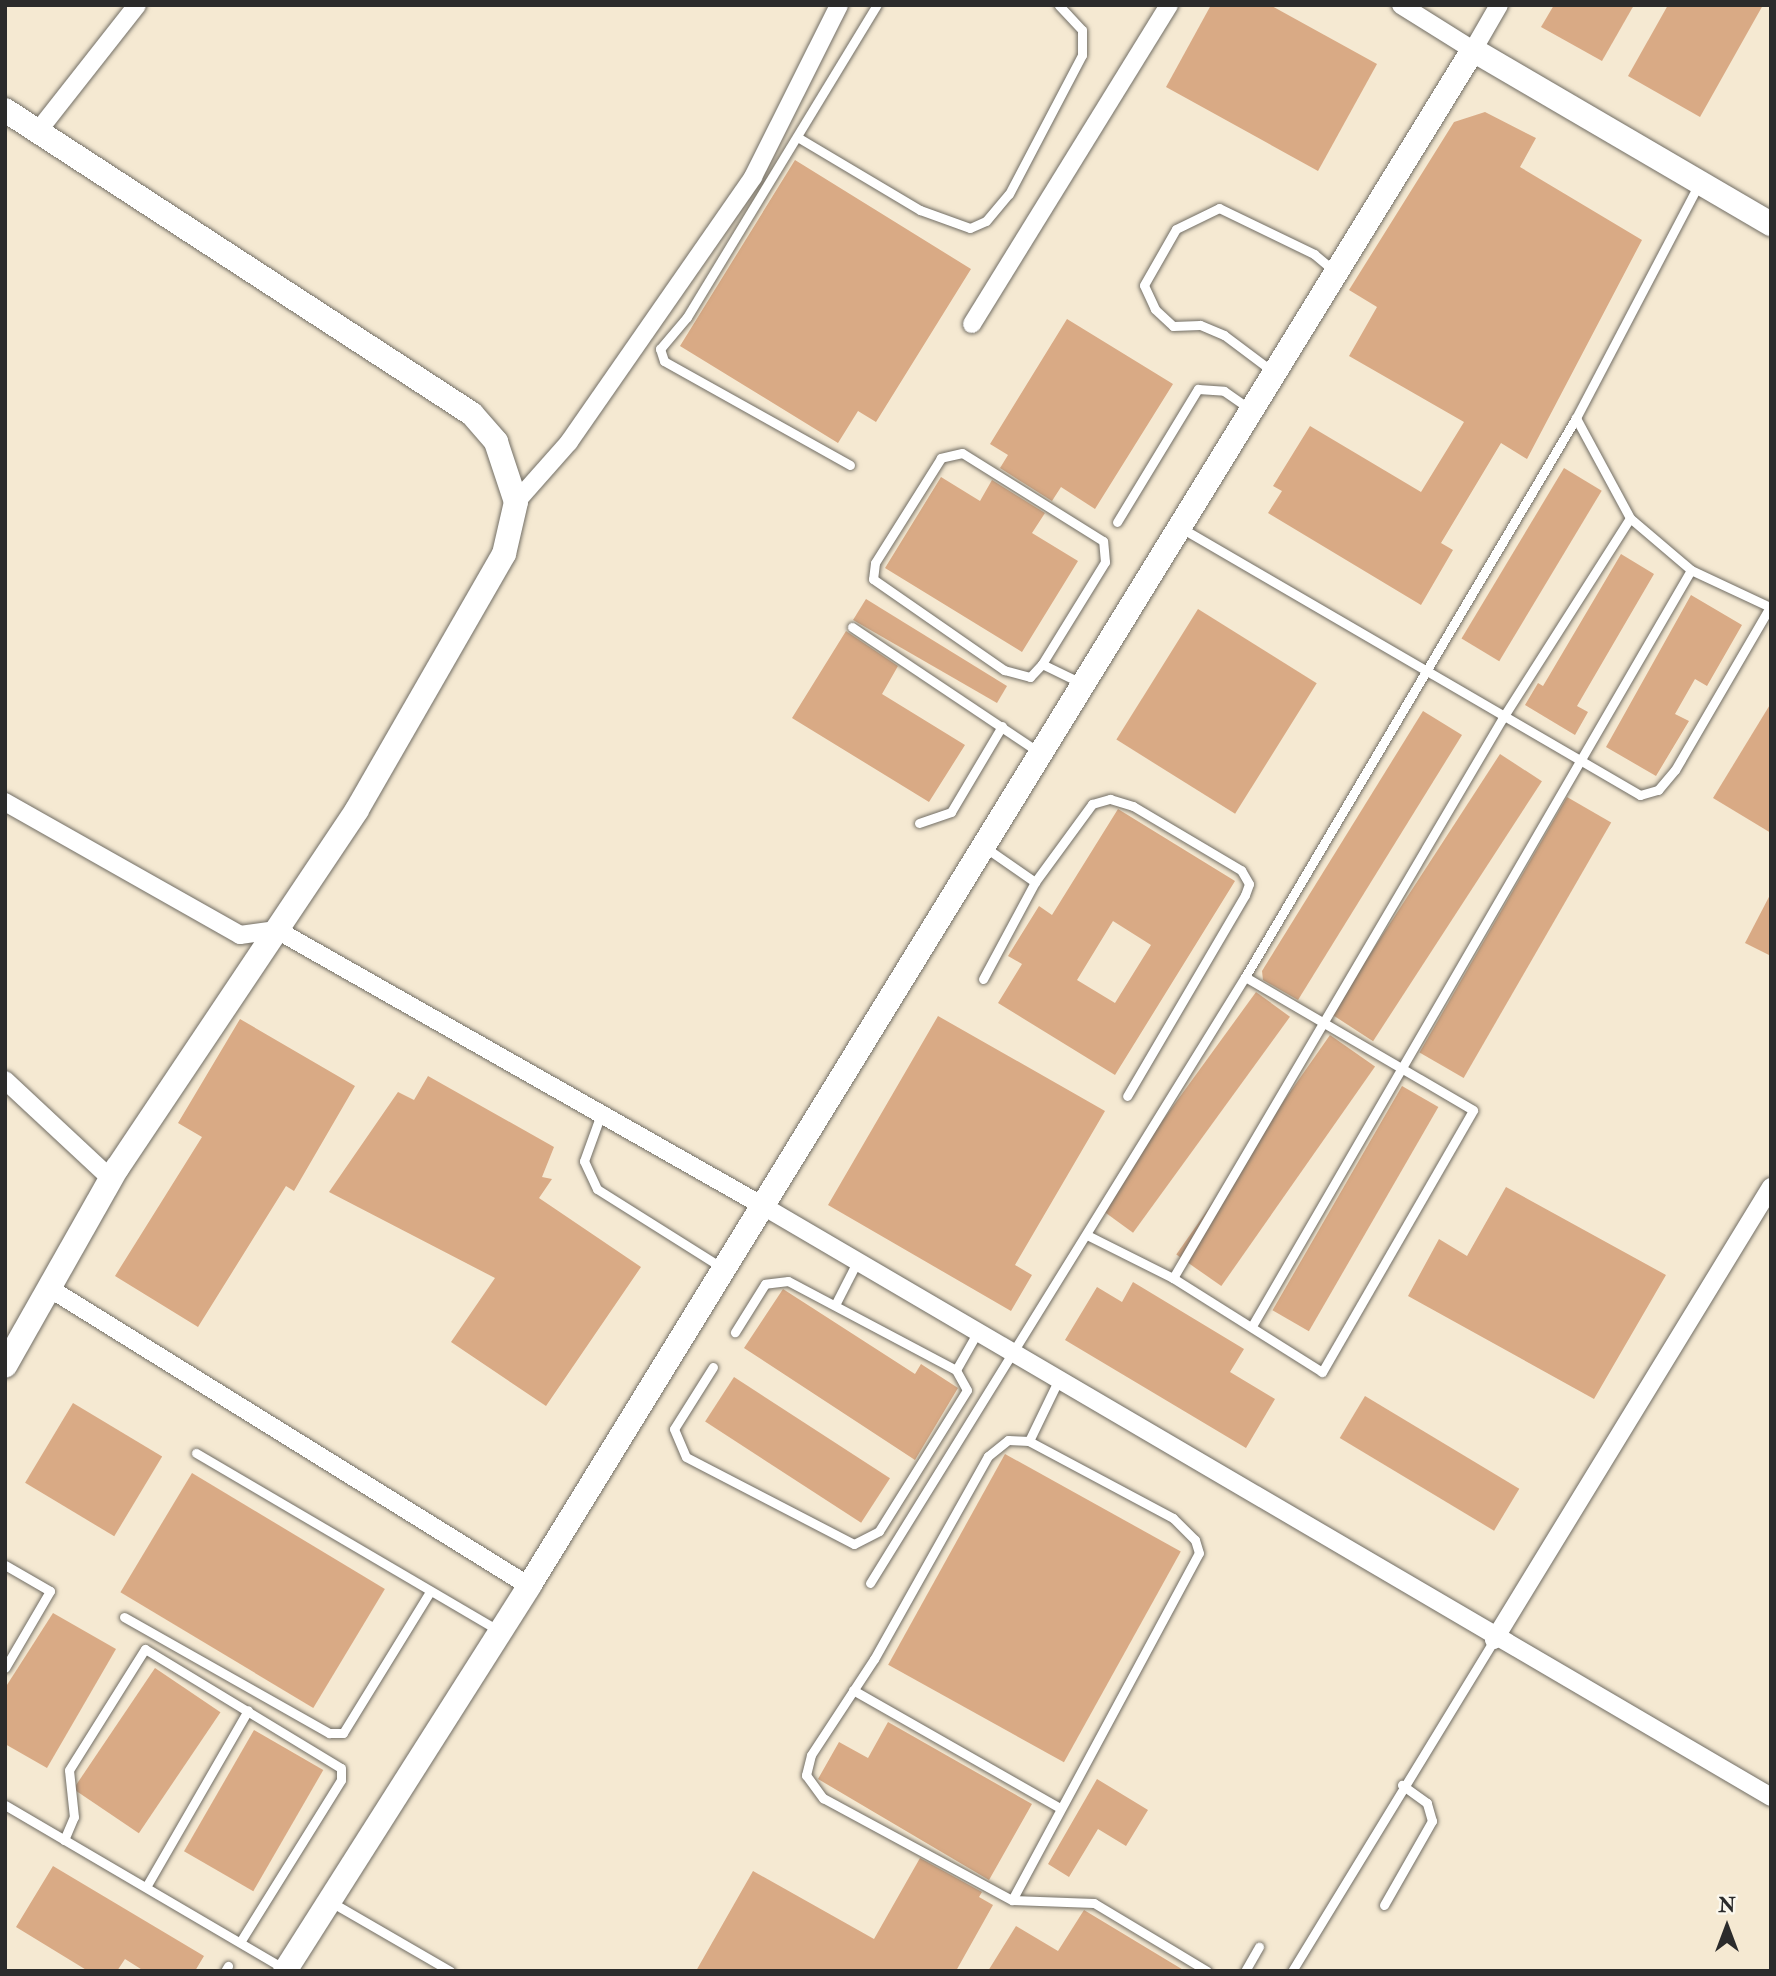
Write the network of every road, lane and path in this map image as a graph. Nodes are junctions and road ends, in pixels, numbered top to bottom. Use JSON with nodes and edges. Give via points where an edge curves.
{"nodes":[{"id":1,"x":137,"y":5,"type":"edge"},
{"id":2,"x":839,"y":5,"type":"edge"},
{"id":3,"x":877,"y":5,"type":"edge"},
{"id":4,"x":1059,"y":5,"type":"edge"},
{"id":5,"x":1169,"y":5,"type":"edge"},
{"id":6,"x":1401,"y":5,"type":"edge"},
{"id":7,"x":1499,"y":5,"type":"edge"},
{"id":8,"x":1473,"y":50,"type":"junction"},
{"id":9,"x":5,"y":110,"type":"edge"},
{"id":10,"x":38,"y":131,"type":"junction"},
{"id":11,"x":799,"y":138,"type":"junction"},
{"id":12,"x":1700,"y":182,"type":"junction"},
{"id":13,"x":1771,"y":224,"type":"edge"},
{"id":14,"x":1338,"y":274,"type":"junction"},
{"id":15,"x":972,"y":324,"type":"dead end"},
{"id":16,"x":640,"y":340,"type":"junction"},
{"id":17,"x":660,"y":349,"type":"junction"},
{"id":18,"x":1276,"y":374,"type":"junction"},
{"id":19,"x":1253,"y":411,"type":"junction"},
{"id":20,"x":1576,"y":418,"type":"junction"},
{"id":21,"x":850,"y":465,"type":"dead end"},
{"id":22,"x":516,"y":502,"type":"junction"},
{"id":23,"x":1630,"y":518,"type":"junction"},
{"id":24,"x":1117,"y":522,"type":"dead end"},
{"id":25,"x":1181,"y":528,"type":"junction"},
{"id":26,"x":1690,"y":570,"type":"junction"},
{"id":27,"x":852,"y":627,"type":"dead end"},
{"id":28,"x":1042,"y":664,"type":"junction"},
{"id":29,"x":1424,"y":674,"type":"junction"},
{"id":30,"x":1084,"y":685,"type":"junction"},
{"id":31,"x":1502,"y":719,"type":"junction"},
{"id":32,"x":1002,"y":726,"type":"junction"},
{"id":33,"x":1042,"y":754,"type":"junction"},
{"id":34,"x":1579,"y":764,"type":"junction"},
{"id":35,"x":5,"y":802,"type":"edge"},
{"id":36,"x":919,"y":823,"type":"dead end"},
{"id":37,"x":985,"y":847,"type":"junction"},
{"id":38,"x":1035,"y":882,"type":"junction"},
{"id":39,"x":277,"y":930,"type":"junction"},
{"id":40,"x":1245,"y":977,"type":"junction"},
{"id":41,"x":983,"y":979,"type":"dead end"},
{"id":42,"x":1325,"y":1019,"type":"junction"},
{"id":43,"x":1406,"y":1067,"type":"junction"},
{"id":44,"x":5,"y":1080,"type":"edge"},
{"id":45,"x":1127,"y":1096,"type":"dead end"},
{"id":46,"x":601,"y":1114,"type":"junction"},
{"id":47,"x":111,"y":1179,"type":"junction"},
{"id":48,"x":1771,"y":1187,"type":"edge"},
{"id":49,"x":763,"y":1206,"type":"junction"},
{"id":50,"x":1087,"y":1235,"type":"junction"},
{"id":51,"x":857,"y":1262,"type":"junction"},
{"id":52,"x":724,"y":1269,"type":"junction"},
{"id":53,"x":1173,"y":1278,"type":"junction"},
{"id":54,"x":49,"y":1288,"type":"junction"},
{"id":55,"x":835,"y":1305,"type":"junction"},
{"id":56,"x":1252,"y":1326,"type":"junction"},
{"id":57,"x":735,"y":1332,"type":"dead end"},
{"id":58,"x":977,"y":1333,"type":"junction"},
{"id":59,"x":1010,"y":1352,"type":"junction"},
{"id":60,"x":5,"y":1366,"type":"edge"},
{"id":61,"x":713,"y":1367,"type":"dead end"},
{"id":62,"x":956,"y":1370,"type":"junction"},
{"id":63,"x":1058,"y":1381,"type":"junction"},
{"id":64,"x":1029,"y":1441,"type":"junction"},
{"id":65,"x":196,"y":1453,"type":"dead end"},
{"id":66,"x":5,"y":1565,"type":"edge"},
{"id":67,"x":870,"y":1583,"type":"dead end"},
{"id":68,"x":530,"y":1586,"type":"junction"},
{"id":69,"x":429,"y":1592,"type":"junction"},
{"id":70,"x":124,"y":1617,"type":"dead end"},
{"id":71,"x":501,"y":1631,"type":"junction"},
{"id":72,"x":1494,"y":1640,"type":"junction"},
{"id":73,"x":5,"y":1668,"type":"edge"},
{"id":74,"x":853,"y":1690,"type":"junction"},
{"id":75,"x":248,"y":1710,"type":"junction"},
{"id":76,"x":1402,"y":1785,"type":"junction"},
{"id":77,"x":1771,"y":1797,"type":"edge"},
{"id":78,"x":5,"y":1805,"type":"edge"},
{"id":79,"x":1060,"y":1808,"type":"junction"},
{"id":80,"x":64,"y":1840,"type":"junction"},
{"id":81,"x":146,"y":1887,"type":"junction"},
{"id":82,"x":1012,"y":1900,"type":"junction"},
{"id":83,"x":329,"y":1901,"type":"junction"},
{"id":84,"x":1384,"y":1905,"type":"dead end"},
{"id":85,"x":240,"y":1942,"type":"junction"},
{"id":86,"x":1259,"y":1947,"type":"dead end"},
{"id":87,"x":285,"y":1970,"type":"edge"},
{"id":88,"x":450,"y":1971,"type":"edge"},
{"id":89,"x":1207,"y":1971,"type":"edge"},
{"id":90,"x":1245,"y":1971,"type":"edge"},
{"id":91,"x":1292,"y":1971,"type":"edge"}],
"edges":[{"from":1,"to":10,"type":"street"},
{"from":2,"to":16,"type":"street","via":[[753,177]]},
{"from":3,"to":11,"type":"lane"},
{"from":4,"to":11,"type":"lane","via":[[1082,30],[1082,55],[1009,194],[986,221],[970,228],[920,209]]},
{"from":5,"to":15,"type":"street"},
{"from":6,"to":8,"type":"street"},
{"from":7,"to":8,"type":"street"},
{"from":8,"to":12,"type":"street"},
{"from":8,"to":14,"type":"street"},
{"from":9,"to":10,"type":"street"},
{"from":10,"to":22,"type":"street","via":[[472,414],[496,442]]},
{"from":11,"to":17,"type":"lane"},
{"from":12,"to":13,"type":"street"},
{"from":12,"to":20,"type":"lane"},
{"from":14,"to":18,"type":"street"},
{"from":14,"to":18,"type":"lane","via":[[1314,254],[1219,208],[1176,229],[1144,285],[1155,309],[1172,326],[1200,325],[1224,335]]},
{"from":16,"to":17,"type":"lane"},
{"from":16,"to":22,"type":"street","via":[[569,442]]},
{"from":17,"to":21,"type":"lane","via":[[664,361]]},
{"from":18,"to":19,"type":"street"},
{"from":19,"to":24,"type":"lane","via":[[1224,391],[1198,390]]},
{"from":19,"to":25,"type":"street"},
{"from":20,"to":23,"type":"lane"},
{"from":20,"to":29,"type":"lane"},
{"from":22,"to":39,"type":"street","via":[[504,554],[357,810]]},
{"from":23,"to":26,"type":"lane"},
{"from":23,"to":31,"type":"lane"},
{"from":25,"to":29,"type":"lane"},
{"from":25,"to":30,"type":"street"},
{"from":26,"to":34,"type":"lane"},
{"from":26,"to":34,"type":"lane","via":[[1770,607],[1658,790],[1640,795]]},
{"from":27,"to":32,"type":"lane"},
{"from":28,"to":28,"type":"lane","via":[[1030,677],[1004,670],[873,579],[875,562],[941,458],[962,453],[1104,541],[1105,562]]},
{"from":28,"to":30,"type":"lane"},
{"from":29,"to":31,"type":"lane"},
{"from":29,"to":40,"type":"lane"},
{"from":30,"to":33,"type":"street"},
{"from":31,"to":34,"type":"lane"},
{"from":31,"to":42,"type":"lane"},
{"from":32,"to":33,"type":"lane"},
{"from":32,"to":36,"type":"lane","via":[[951,812]]},
{"from":33,"to":37,"type":"street"},
{"from":34,"to":43,"type":"lane"},
{"from":35,"to":39,"type":"street","via":[[240,935]]},
{"from":37,"to":38,"type":"lane"},
{"from":37,"to":49,"type":"street"},
{"from":38,"to":41,"type":"lane"},
{"from":38,"to":45,"type":"lane","via":[[1092,804],[1110,799],[1133,806],[1241,870],[1249,884]]},
{"from":39,"to":46,"type":"street"},
{"from":39,"to":47,"type":"street"},
{"from":40,"to":42,"type":"lane"},
{"from":40,"to":50,"type":"lane"},
{"from":42,"to":43,"type":"lane"},
{"from":42,"to":53,"type":"lane"},
{"from":43,"to":56,"type":"lane"},
{"from":43,"to":56,"type":"lane","via":[[1473,1110],[1322,1372]]},
{"from":44,"to":47,"type":"street"},
{"from":46,"to":49,"type":"street"},
{"from":46,"to":52,"type":"lane","via":[[584,1144],[584,1161],[597,1189]]},
{"from":47,"to":54,"type":"street"},
{"from":48,"to":72,"type":"street"},
{"from":49,"to":51,"type":"street"},
{"from":49,"to":52,"type":"street"},
{"from":50,"to":53,"type":"lane"},
{"from":50,"to":59,"type":"lane"},
{"from":51,"to":55,"type":"lane"},
{"from":51,"to":58,"type":"street"},
{"from":52,"to":68,"type":"street"},
{"from":53,"to":56,"type":"lane"},
{"from":54,"to":60,"type":"street"},
{"from":54,"to":68,"type":"street"},
{"from":55,"to":57,"type":"lane","via":[[775,1279],[765,1284]]},
{"from":55,"to":62,"type":"lane"},
{"from":58,"to":59,"type":"street"},
{"from":58,"to":62,"type":"lane"},
{"from":59,"to":63,"type":"street"},
{"from":59,"to":67,"type":"lane"},
{"from":61,"to":62,"type":"lane","via":[[674,1429],[686,1457],[854,1544],[879,1531],[967,1390]]},
{"from":63,"to":64,"type":"lane"},
{"from":63,"to":72,"type":"street"},
{"from":64,"to":74,"type":"lane","via":[[1008,1440],[988,1456]]},
{"from":64,"to":79,"type":"lane","via":[[1173,1518],[1195,1540],[1199,1553]]},
{"from":65,"to":69,"type":"lane"},
{"from":66,"to":73,"type":"lane","via":[[50,1591]]},
{"from":68,"to":71,"type":"street"},
{"from":69,"to":70,"type":"lane","via":[[343,1733],[329,1733]]},
{"from":69,"to":71,"type":"lane"},
{"from":71,"to":83,"type":"street"},
{"from":72,"to":76,"type":"lane"},
{"from":72,"to":77,"type":"street"},
{"from":74,"to":79,"type":"lane"},
{"from":74,"to":82,"type":"lane","via":[[811,1755],[811,1787]]},
{"from":75,"to":80,"type":"lane","via":[[145,1649],[69,1770],[74,1817]]},
{"from":75,"to":81,"type":"lane"},
{"from":75,"to":85,"type":"lane","via":[[339,1761],[341,1780]]},
{"from":76,"to":84,"type":"lane","via":[[1427,1803],[1432,1821]]},
{"from":76,"to":91,"type":"lane"},
{"from":78,"to":80,"type":"lane"},
{"from":79,"to":82,"type":"lane"},
{"from":80,"to":81,"type":"lane"},
{"from":81,"to":85,"type":"lane"},
{"from":82,"to":89,"type":"lane","via":[[1094,1903]]},
{"from":83,"to":87,"type":"street"},
{"from":83,"to":88,"type":"lane"},
{"from":85,"to":87,"type":"lane"},
{"from":86,"to":90,"type":"lane"}]}
